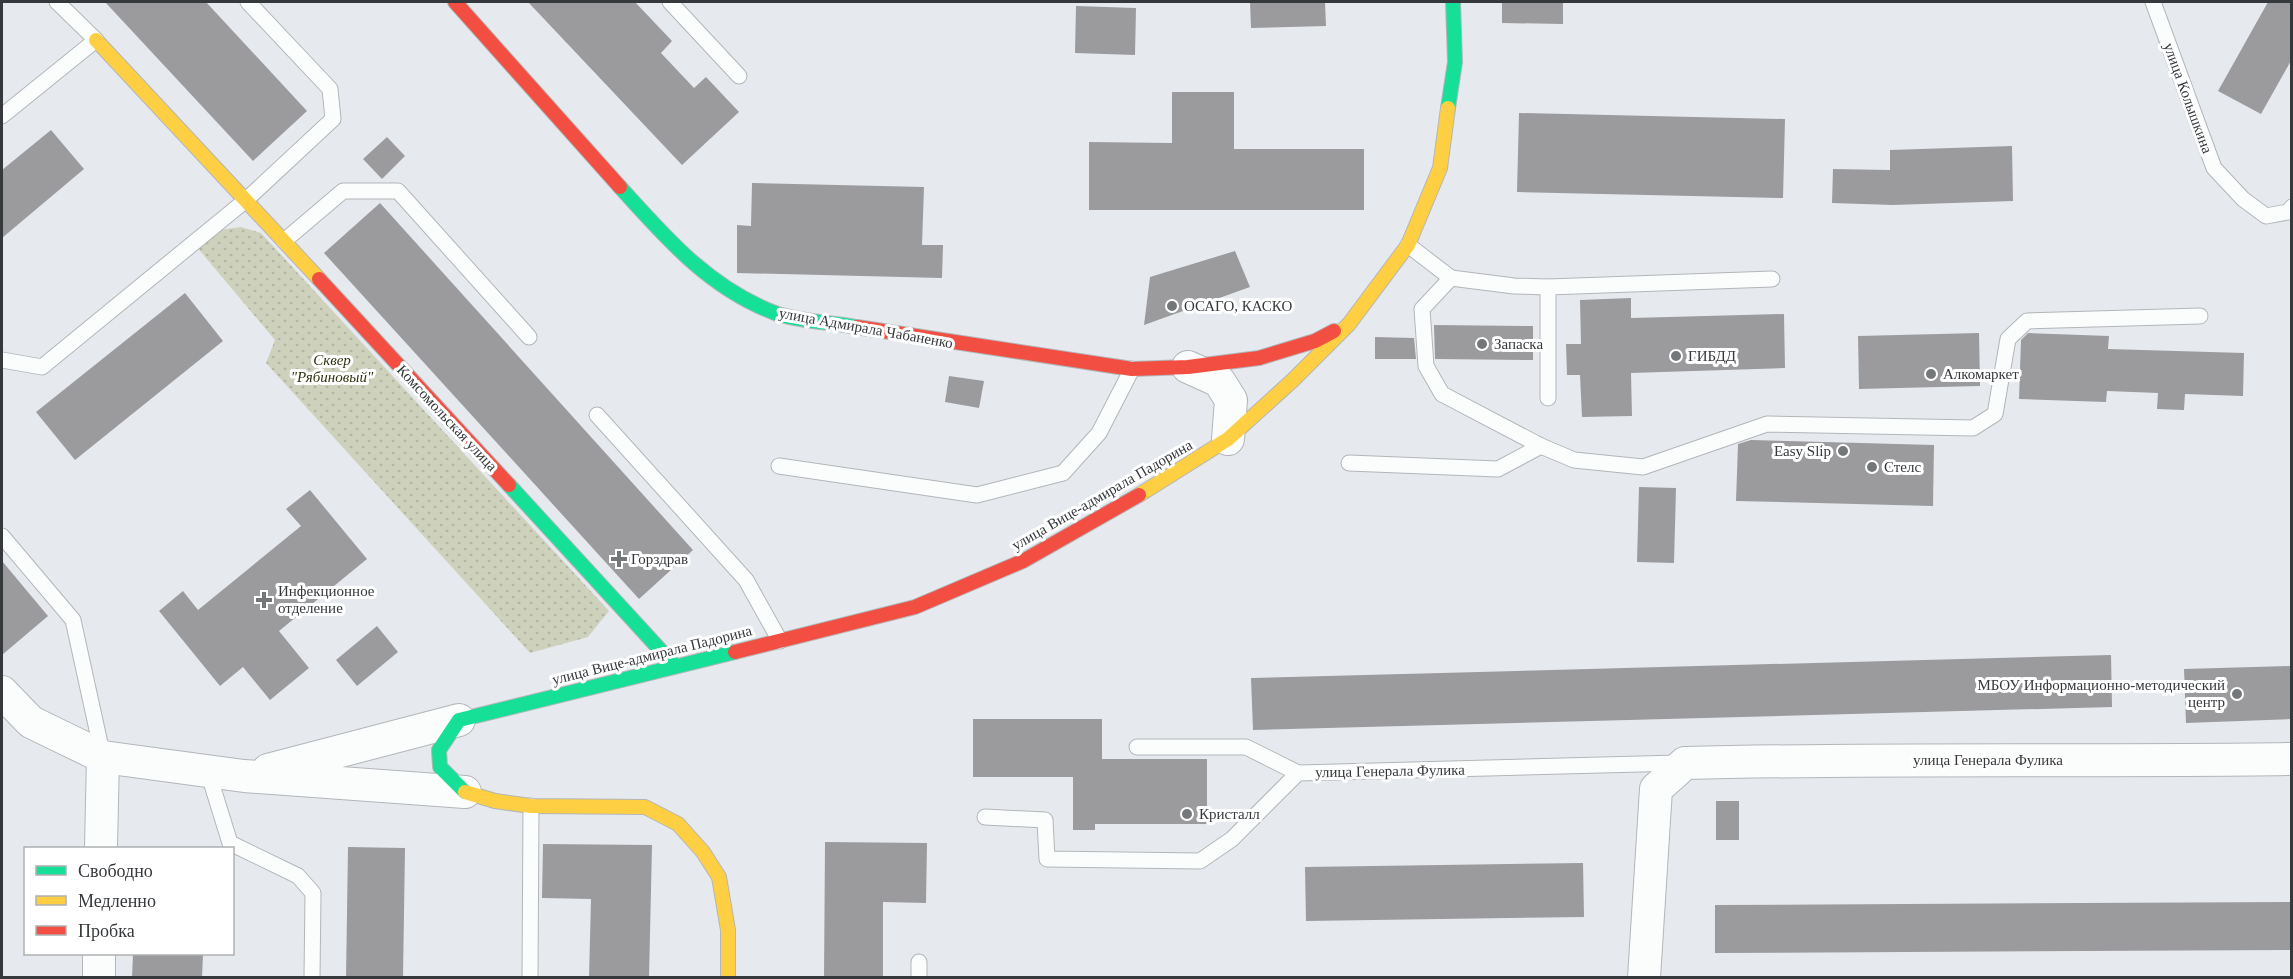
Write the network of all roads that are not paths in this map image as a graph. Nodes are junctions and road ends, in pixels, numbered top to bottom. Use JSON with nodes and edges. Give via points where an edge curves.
{"nodes":[{"id":1,"x":57,"y":2,"type":"edge"},
{"id":2,"x":248,"y":2,"type":"edge"},
{"id":3,"x":455,"y":2,"type":"edge"},
{"id":4,"x":670,"y":2,"type":"edge"},
{"id":5,"x":1453,"y":2,"type":"edge"},
{"id":6,"x":2152,"y":2,"type":"edge"},
{"id":7,"x":96,"y":40,"type":"junction"},
{"id":8,"x":739,"y":76,"type":"dead end"},
{"id":9,"x":2,"y":116,"type":"edge"},
{"id":10,"x":246,"y":200,"type":"junction"},
{"id":11,"x":2292,"y":207,"type":"edge"},
{"id":12,"x":284,"y":241,"type":"junction"},
{"id":13,"x":1408,"y":245,"type":"junction"},
{"id":14,"x":1451,"y":278,"type":"junction"},
{"id":15,"x":1772,"y":279,"type":"dead end"},
{"id":16,"x":1548,"y":287,"type":"junction"},
{"id":17,"x":2200,"y":316,"type":"dead end"},
{"id":18,"x":1349,"y":324,"type":"junction"},
{"id":19,"x":529,"y":337,"type":"dead end"},
{"id":20,"x":2,"y":360,"type":"edge"},
{"id":21,"x":1188,"y":367,"type":"junction"},
{"id":22,"x":1132,"y":369,"type":"junction"},
{"id":23,"x":1548,"y":398,"type":"dead end"},
{"id":24,"x":597,"y":415,"type":"dead end"},
{"id":25,"x":1228,"y":439,"type":"junction"},
{"id":26,"x":1541,"y":446,"type":"junction"},
{"id":27,"x":1349,"y":463,"type":"dead end"},
{"id":28,"x":779,"y":466,"type":"dead end"},
{"id":29,"x":2,"y":536,"type":"edge"},
{"id":30,"x":780,"y":641,"type":"junction"},
{"id":31,"x":675,"y":666,"type":"junction"},
{"id":32,"x":2,"y":692,"type":"edge"},
{"id":33,"x":459,"y":720,"type":"junction"},
{"id":34,"x":1137,"y":747,"type":"dead end"},
{"id":35,"x":103,"y":757,"type":"junction"},
{"id":36,"x":2292,"y":759,"type":"edge"},
{"id":37,"x":1685,"y":763,"type":"junction"},
{"id":38,"x":208,"y":772,"type":"junction"},
{"id":39,"x":1298,"y":773,"type":"junction"},
{"id":40,"x":244,"y":776,"type":"junction"},
{"id":41,"x":465,"y":792,"type":"junction"},
{"id":42,"x":531,"y":806,"type":"junction"},
{"id":43,"x":985,"y":817,"type":"dead end"},
{"id":44,"x":101,"y":847,"type":"edge"},
{"id":45,"x":99,"y":955,"type":"edge"},
{"id":46,"x":99,"y":978,"type":"edge"},
{"id":47,"x":312,"y":978,"type":"edge"},
{"id":48,"x":530,"y":978,"type":"edge"},
{"id":49,"x":728,"y":978,"type":"edge"},
{"id":50,"x":1644,"y":978,"type":"edge"}],
"edges":[{"from":1,"to":7,"type":"lane"},
{"from":2,"to":10,"type":"lane","via":[[330,89],[333,119]]},
{"from":3,"to":22,"type":"street","name":"улица Адмирала Чабаненко","via":[[672,245],[728,290],[777,315]]},
{"from":4,"to":8,"type":"lane"},
{"from":5,"to":13,"type":"street","name":"улица Вице-адмирала Падорина","via":[[1455,62],[1440,168]]},
{"from":6,"to":11,"type":"lane","name":"улица Колышкина","via":[[2214,168],[2242,199],[2266,216],[2288,212]]},
{"from":7,"to":9,"type":"lane"},
{"from":7,"to":10,"type":"street","name":"Комсомольская улица"},
{"from":10,"to":12,"type":"street","name":"Комсомольская улица"},
{"from":10,"to":20,"type":"lane","via":[[42,367]]},
{"from":12,"to":19,"type":"lane","via":[[343,191],[398,191]]},
{"from":12,"to":31,"type":"street","name":"Комсомольская улица"},
{"from":13,"to":14,"type":"lane"},
{"from":13,"to":18,"type":"street","name":"улица Вице-адмирала Падорина"},
{"from":14,"to":16,"type":"lane"},
{"from":14,"to":26,"type":"lane","via":[[1422,309],[1426,366],[1443,394]]},
{"from":15,"to":16,"type":"lane"},
{"from":16,"to":23,"type":"lane"},
{"from":17,"to":26,"type":"lane","via":[[2027,321],[2008,339],[1995,414],[1973,428],[1767,424],[1643,467],[1574,460]]},
{"from":18,"to":21,"type":"street","name":"улица Адмирала Чабаненко","via":[[1315,341],[1259,358]]},
{"from":18,"to":25,"type":"street","name":"улица Вице-адмирала Падорина"},
{"from":21,"to":22,"type":"street","name":"улица Адмирала Чабаненко"},
{"from":21,"to":25,"type":"street","name":"улица Адмирала Чабаненко","via":[[1219,381],[1231,400]]},
{"from":22,"to":28,"type":"lane","via":[[1099,433],[1063,473],[977,495]]},
{"from":24,"to":30,"type":"lane","via":[[746,580]]},
{"from":25,"to":30,"type":"street","name":"улица Вице-адмирала Падорина","via":[[1023,561],[915,607]]},
{"from":26,"to":27,"type":"lane","via":[[1498,469]]},
{"from":29,"to":35,"type":"lane","via":[[73,620]]},
{"from":30,"to":31,"type":"street","name":"улица Вице-адмирала Падорина"},
{"from":31,"to":33,"type":"street","name":"улица Вице-адмирала Падорина"},
{"from":32,"to":35,"type":"street","via":[[31,722]]},
{"from":33,"to":40,"type":"street"},
{"from":33,"to":41,"type":"street","via":[[439,750],[440,767]]},
{"from":34,"to":39,"type":"lane","via":[[1246,747]]},
{"from":35,"to":38,"type":"street"},
{"from":35,"to":44,"type":"street"},
{"from":36,"to":37,"type":"street","name":"улица Генерала Фулика"},
{"from":37,"to":39,"type":"lane","name":"улица Генерала Фулика"},
{"from":37,"to":50,"type":"street","via":[[1656,789]]},
{"from":38,"to":40,"type":"street"},
{"from":38,"to":47,"type":"lane","via":[[230,843],[298,876],[313,893]]},
{"from":39,"to":43,"type":"lane","name":"улица Генерала Фулика","via":[[1232,839],[1200,861],[1047,859],[1044,820]]},
{"from":40,"to":41,"type":"street"},
{"from":41,"to":42,"type":"street"},
{"from":42,"to":48,"type":"lane"},
{"from":42,"to":49,"type":"street","via":[[645,807],[678,824],[719,877],[728,930]]},
{"from":45,"to":46,"type":"street"}]}
